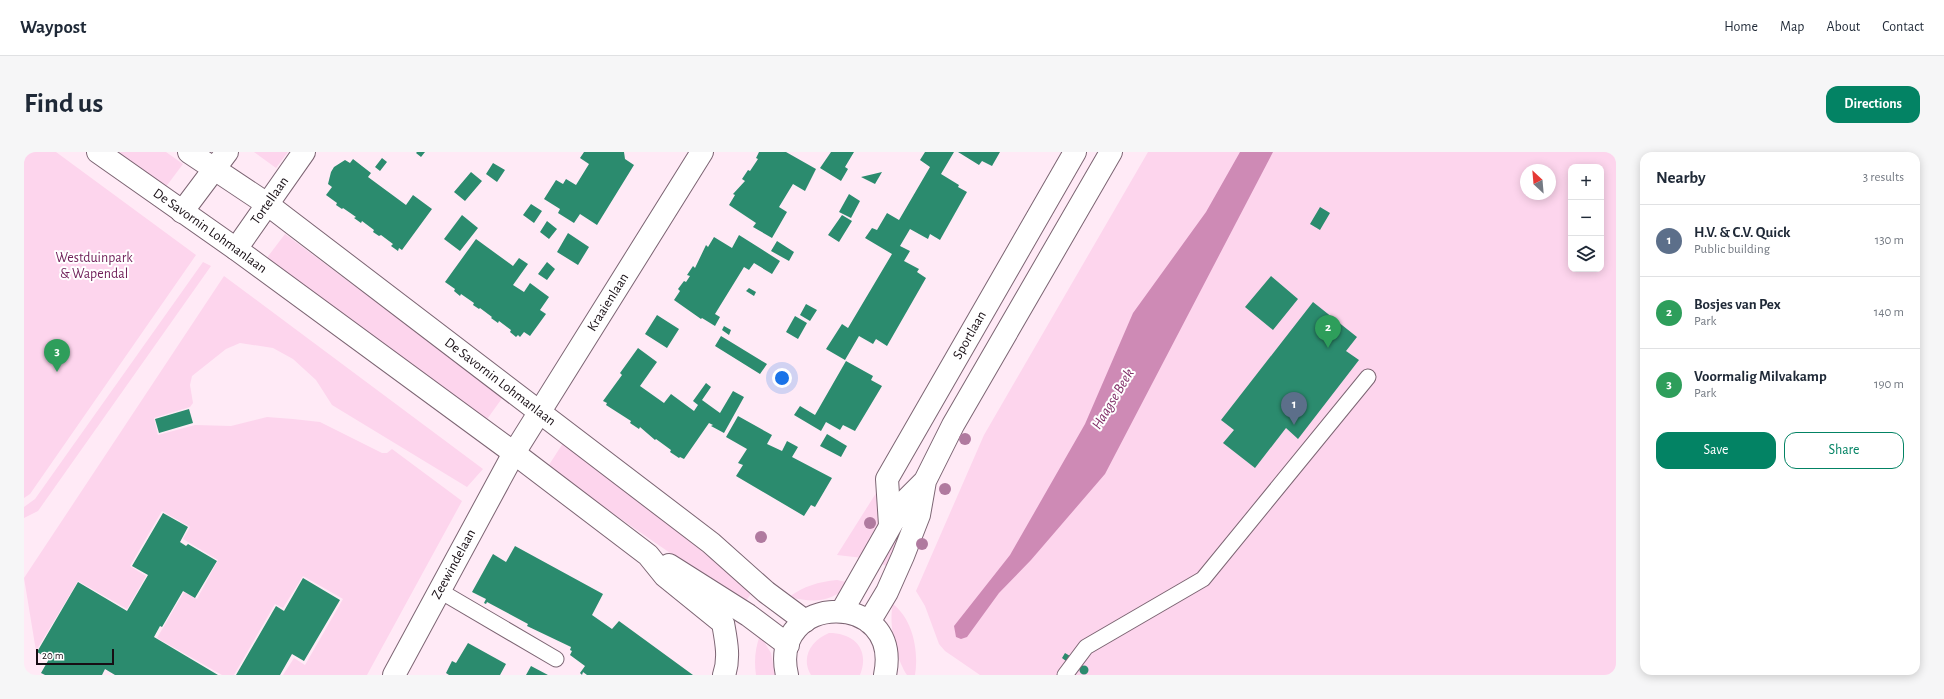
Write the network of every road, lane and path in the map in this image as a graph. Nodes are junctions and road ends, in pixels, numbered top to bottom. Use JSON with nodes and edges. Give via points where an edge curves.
{"nodes":[{"id":1,"x":98,"y":152,"type":"edge"},
{"id":2,"x":189,"y":152,"type":"edge"},
{"id":3,"x":304,"y":152,"type":"edge"},
{"id":4,"x":702,"y":152,"type":"edge"},
{"id":5,"x":1075,"y":152,"type":"edge"},
{"id":6,"x":1111,"y":152,"type":"edge"},
{"id":7,"x":221,"y":160,"type":"edge"},
{"id":8,"x":267,"y":204,"type":"junction"},
{"id":9,"x":182,"y":212,"type":"junction"},
{"id":10,"x":236,"y":249,"type":"junction"},
{"id":11,"x":1368,"y":377,"type":"dead end"},
{"id":12,"x":540,"y":413,"type":"junction"},
{"id":13,"x":514,"y":453,"type":"junction"},
{"id":14,"x":925,"y":481,"type":"junction"},
{"id":15,"x":890,"y":525,"type":"junction"},
{"id":16,"x":648,"y":556,"type":"junction"},
{"id":17,"x":440,"y":590,"type":"junction"},
{"id":18,"x":842,"y":611,"type":"junction"},
{"id":19,"x":805,"y":621,"type":"junction"},
{"id":20,"x":869,"y":622,"type":"junction"},
{"id":21,"x":788,"y":645,"type":"junction"},
{"id":22,"x":556,"y":659,"type":"dead end"},
{"id":23,"x":394,"y":675,"type":"edge"},
{"id":24,"x":724,"y":675,"type":"edge"},
{"id":25,"x":787,"y":675,"type":"edge"},
{"id":26,"x":885,"y":675,"type":"edge"},
{"id":27,"x":1065,"y":675,"type":"edge"}],
"edges":[{"from":1,"to":9,"type":"street","name":"De Savornin Lohmanlaan"},
{"from":2,"to":7,"type":"street","name":"De Savornin Lohmanlaan"},
{"from":3,"to":8,"type":"street","name":"Tortellaan"},
{"from":4,"to":12,"type":"street","name":"Kraaienlaan"},
{"from":5,"to":15,"type":"street","name":"Sportlaan","via":[[887,479]]},
{"from":6,"to":14,"type":"street","via":[[953,425]]},
{"from":7,"to":8,"type":"street","name":"De Savornin Lohmanlaan"},
{"from":7,"to":9,"type":"street"},
{"from":8,"to":10,"type":"street","name":"Tortellaan"},
{"from":8,"to":12,"type":"street","name":"De Savornin Lohmanlaan"},
{"from":9,"to":10,"type":"street","name":"De Savornin Lohmanlaan"},
{"from":10,"to":13,"type":"street","name":"De Savornin Lohmanlaan"},
{"from":11,"to":27,"type":"lane","via":[[1203,579],[1086,646]]},
{"from":12,"to":13,"type":"street","name":"Kraaienlaan"},
{"from":12,"to":19,"type":"street","name":"De Savornin Lohmanlaan","via":[[711,543],[766,592]]},
{"from":13,"to":16,"type":"street","name":"De Savornin Lohmanlaan"},
{"from":13,"to":17,"type":"street","name":"Zeewindelaan"},
{"from":14,"to":15,"type":"street","via":[[904,502]]},
{"from":14,"to":20,"type":"street","via":[[919,515],[906,549],[887,592]]},
{"from":15,"to":18,"type":"street"},
{"from":16,"to":21,"type":"street","name":"De Savornin Lohmanlaan","via":[[673,566],[748,615]]},
{"from":16,"to":24,"type":"street","name":"De Savornin Lohmanlaan","via":[[665,576],[723,623],[727,648],[727,667]]},
{"from":17,"to":22,"type":"lane"},
{"from":17,"to":23,"type":"street","name":"Zeewindelaan"},
{"from":18,"to":19,"type":"street","via":[[822,612]]},
{"from":18,"to":20,"type":"street"},
{"from":19,"to":21,"type":"street","via":[[796,630]]},
{"from":20,"to":26,"type":"street","via":[[883,642],[887,653]]},
{"from":21,"to":25,"type":"street","via":[[785,661]]}]}
